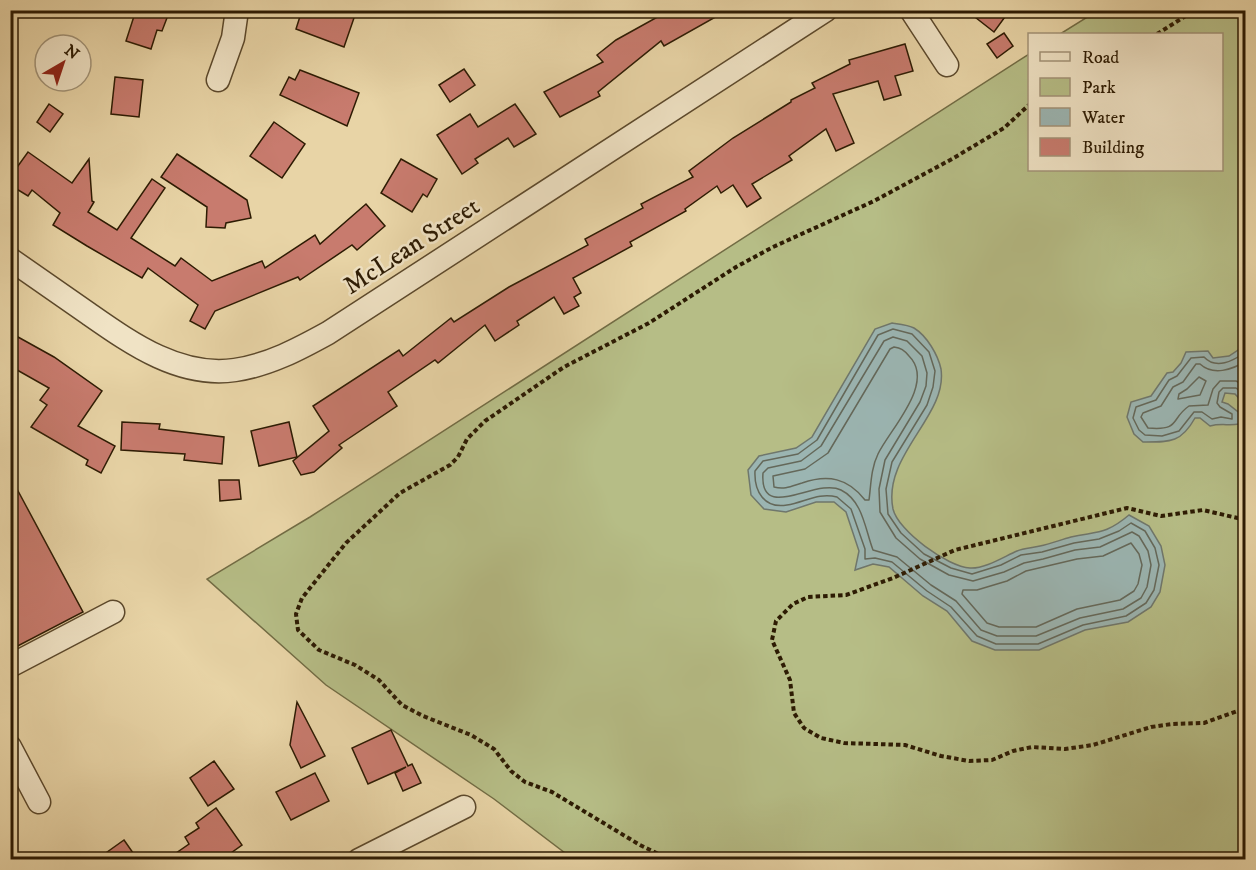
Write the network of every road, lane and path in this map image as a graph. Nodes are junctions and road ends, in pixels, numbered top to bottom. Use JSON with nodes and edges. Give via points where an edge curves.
{"nodes":[{"id":1,"x":237,"y":10,"type":"edge"},
{"id":2,"x":826,"y":10,"type":"edge"},
{"id":3,"x":912,"y":10,"type":"edge"},
{"id":4,"x":1195,"y":10,"type":"edge"},
{"id":5,"x":1159,"y":33,"type":"edge"},
{"id":6,"x":947,"y":65,"type":"dead end"},
{"id":7,"x":218,"y":80,"type":"dead end"},
{"id":8,"x":1028,"y":105,"type":"edge"},
{"id":9,"x":10,"y":259,"type":"edge"},
{"id":10,"x":1245,"y":520,"type":"edge"},
{"id":11,"x":113,"y":612,"type":"dead end"},
{"id":12,"x":10,"y":666,"type":"edge"},
{"id":13,"x":1245,"y":708,"type":"edge"},
{"id":14,"x":10,"y":747,"type":"edge"},
{"id":15,"x":39,"y":802,"type":"dead end"},
{"id":16,"x":464,"y":807,"type":"dead end"},
{"id":17,"x":359,"y":860,"type":"edge"},
{"id":18,"x":671,"y":860,"type":"edge"}],
"edges":[{"from":1,"to":7,"type":"street","via":[[233,38]]},
{"from":2,"to":9,"type":"street","name":"McLean Street","via":[[328,333],[261,364],[207,370],[158,357],[125,339]]},
{"from":3,"to":6,"type":"street"},
{"from":4,"to":5,"type":"path"},
{"from":8,"to":18,"type":"path","via":[[1004,128],[952,159],[736,267],[649,323],[564,367],[485,421],[450,465],[400,493],[346,543],[302,597],[296,614],[298,630],[319,650],[379,680],[402,705],[494,749],[525,782],[552,792]]},
{"from":10,"to":13,"type":"path","via":[[1203,510],[1161,516],[1127,508],[944,554],[846,595],[808,597],[793,604],[776,621],[772,640],[790,680],[794,713],[804,728],[821,738],[844,743],[905,745],[969,761],[992,760],[1032,747],[1065,749],[1093,745],[1151,728],[1204,723]]},
{"from":11,"to":12,"type":"street"},
{"from":14,"to":15,"type":"street"},
{"from":16,"to":17,"type":"street"}]}
